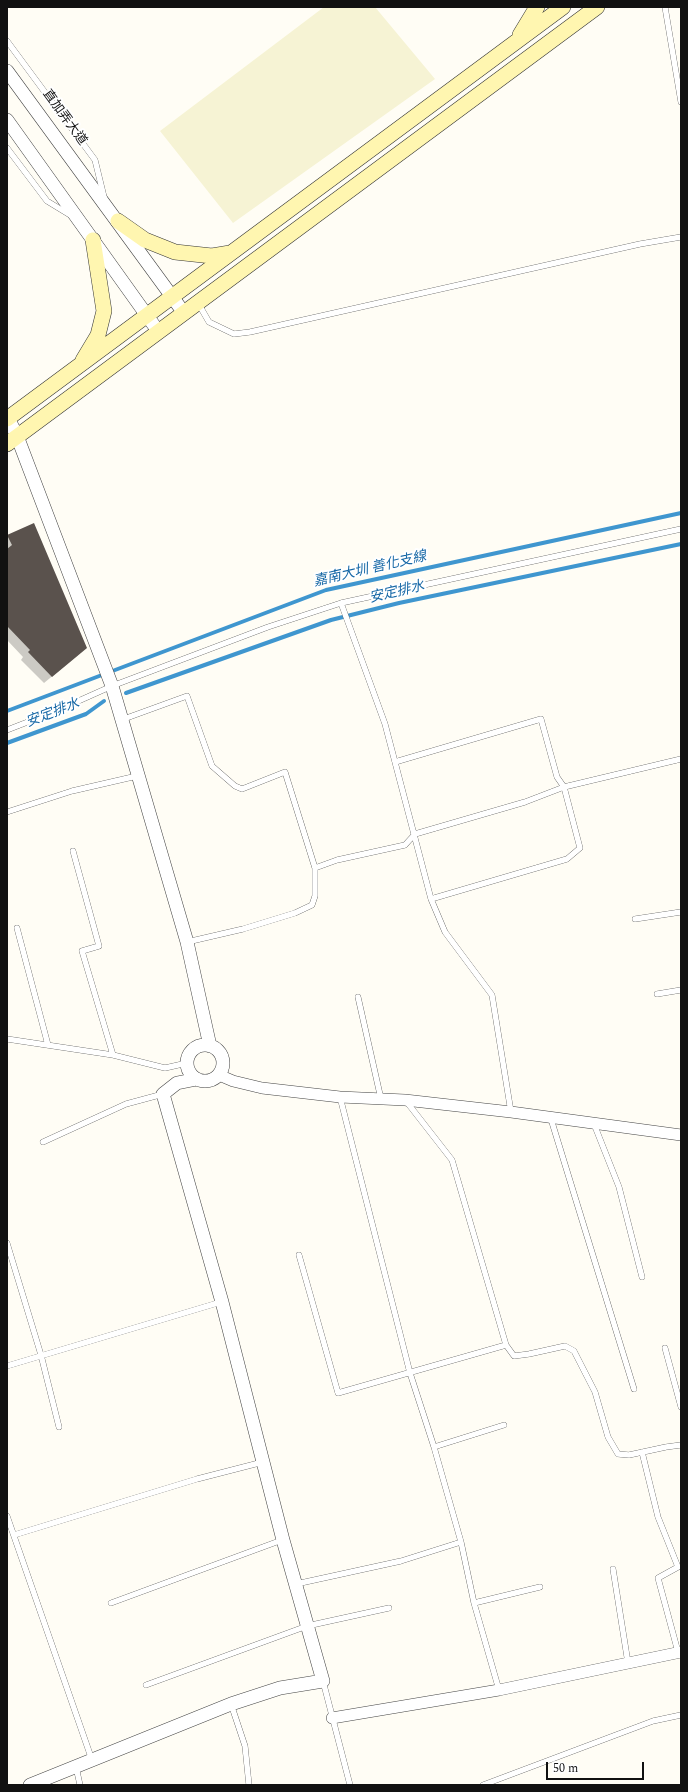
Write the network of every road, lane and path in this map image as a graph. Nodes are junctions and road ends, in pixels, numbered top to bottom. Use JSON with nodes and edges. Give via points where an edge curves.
{"nodes":[{"id":1,"x":537,"y":7,"type":"edge"},
{"id":2,"x":563,"y":7,"type":"edge"},
{"id":3,"x":597,"y":7,"type":"edge"},
{"id":4,"x":665,"y":7,"type":"edge"},
{"id":5,"x":7,"y":41,"type":"edge"},
{"id":6,"x":514,"y":44,"type":"junction"},
{"id":7,"x":7,"y":71,"type":"edge"},
{"id":8,"x":681,"y":102,"type":"edge"},
{"id":9,"x":7,"y":120,"type":"edge"},
{"id":10,"x":7,"y":148,"type":"edge"},
{"id":11,"x":105,"y":203,"type":"junction"},
{"id":12,"x":78,"y":219,"type":"junction"},
{"id":13,"x":118,"y":221,"type":"junction"},
{"id":14,"x":681,"y":237,"type":"edge"},
{"id":15,"x":93,"y":240,"type":"junction"},
{"id":16,"x":231,"y":253,"type":"junction"},
{"id":17,"x":173,"y":296,"type":"junction"},
{"id":18,"x":198,"y":303,"type":"junction"},
{"id":19,"x":184,"y":313,"type":"junction"},
{"id":20,"x":147,"y":316,"type":"junction"},
{"id":21,"x":158,"y":331,"type":"junction"},
{"id":22,"x":79,"y":366,"type":"junction"},
{"id":23,"x":8,"y":418,"type":"edge"},
{"id":24,"x":12,"y":440,"type":"edge"},
{"id":25,"x":681,"y":529,"type":"edge"},
{"id":26,"x":342,"y":603,"type":"junction"},
{"id":27,"x":111,"y":684,"type":"junction"},
{"id":28,"x":121,"y":720,"type":"junction"},
{"id":29,"x":7,"y":730,"type":"edge"},
{"id":30,"x":681,"y":759,"type":"edge"},
{"id":31,"x":396,"y":762,"type":"junction"},
{"id":32,"x":137,"y":776,"type":"junction"},
{"id":33,"x":564,"y":787,"type":"junction"},
{"id":34,"x":7,"y":812,"type":"edge"},
{"id":35,"x":415,"y":834,"type":"junction"},
{"id":36,"x":73,"y":851,"type":"dead end"},
{"id":37,"x":315,"y":868,"type":"junction"},
{"id":38,"x":431,"y":899,"type":"junction"},
{"id":39,"x":681,"y":912,"type":"edge"},
{"id":40,"x":635,"y":919,"type":"dead end"},
{"id":41,"x":17,"y":928,"type":"dead end"},
{"id":42,"x":187,"y":942,"type":"junction"},
{"id":43,"x":681,"y":990,"type":"edge"},
{"id":44,"x":657,"y":994,"type":"dead end"},
{"id":45,"x":358,"y":997,"type":"dead end"},
{"id":46,"x":7,"y":1039,"type":"edge"},
{"id":47,"x":48,"y":1045,"type":"junction"},
{"id":48,"x":210,"y":1046,"type":"junction"},
{"id":49,"x":113,"y":1055,"type":"junction"},
{"id":50,"x":187,"y":1063,"type":"junction"},
{"id":51,"x":219,"y":1075,"type":"junction"},
{"id":52,"x":197,"y":1079,"type":"junction"},
{"id":53,"x":163,"y":1094,"type":"junction"},
{"id":54,"x":340,"y":1097,"type":"junction"},
{"id":55,"x":381,"y":1099,"type":"junction"},
{"id":56,"x":405,"y":1100,"type":"junction"},
{"id":57,"x":511,"y":1112,"type":"junction"},
{"id":58,"x":551,"y":1119,"type":"junction"},
{"id":59,"x":594,"y":1124,"type":"junction"},
{"id":60,"x":681,"y":1136,"type":"edge"},
{"id":61,"x":43,"y":1142,"type":"dead end"},
{"id":62,"x":7,"y":1243,"type":"edge"},
{"id":63,"x":299,"y":1256,"type":"dead end"},
{"id":64,"x":642,"y":1277,"type":"dead end"},
{"id":65,"x":222,"y":1302,"type":"junction"},
{"id":66,"x":506,"y":1345,"type":"junction"},
{"id":67,"x":665,"y":1348,"type":"dead end"},
{"id":68,"x":41,"y":1355,"type":"junction"},
{"id":69,"x":7,"y":1366,"type":"edge"},
{"id":70,"x":410,"y":1373,"type":"junction"},
{"id":71,"x":634,"y":1389,"type":"dead end"},
{"id":72,"x":681,"y":1407,"type":"edge"},
{"id":73,"x":504,"y":1425,"type":"dead end"},
{"id":74,"x":60,"y":1427,"type":"dead end"},
{"id":75,"x":681,"y":1445,"type":"edge"},
{"id":76,"x":434,"y":1447,"type":"junction"},
{"id":77,"x":642,"y":1452,"type":"junction"},
{"id":78,"x":264,"y":1462,"type":"junction"},
{"id":79,"x":7,"y":1516,"type":"edge"},
{"id":80,"x":14,"y":1535,"type":"junction"},
{"id":81,"x":283,"y":1540,"type":"junction"},
{"id":82,"x":461,"y":1542,"type":"junction"},
{"id":83,"x":613,"y":1569,"type":"dead end"},
{"id":84,"x":296,"y":1584,"type":"junction"},
{"id":85,"x":540,"y":1587,"type":"dead end"},
{"id":86,"x":111,"y":1603,"type":"dead end"},
{"id":87,"x":474,"y":1603,"type":"junction"},
{"id":88,"x":389,"y":1608,"type":"dead end"},
{"id":89,"x":307,"y":1626,"type":"junction"},
{"id":90,"x":680,"y":1652,"type":"edge"},
{"id":91,"x":628,"y":1663,"type":"junction"},
{"id":92,"x":322,"y":1681,"type":"junction"},
{"id":93,"x":146,"y":1684,"type":"dead end"},
{"id":94,"x":499,"y":1690,"type":"junction"},
{"id":95,"x":231,"y":1704,"type":"junction"},
{"id":96,"x":681,"y":1715,"type":"edge"},
{"id":97,"x":332,"y":1718,"type":"junction"},
{"id":98,"x":92,"y":1761,"type":"junction"},
{"id":99,"x":76,"y":1768,"type":"junction"},
{"id":100,"x":30,"y":1785,"type":"edge"},
{"id":101,"x":80,"y":1785,"type":"edge"},
{"id":102,"x":249,"y":1785,"type":"edge"},
{"id":103,"x":350,"y":1785,"type":"edge"},
{"id":104,"x":483,"y":1785,"type":"edge"}],
"edges":[{"from":1,"to":6,"type":"main road"},
{"from":2,"to":6,"type":"main road"},
{"from":3,"to":18,"type":"main road"},
{"from":4,"to":8,"type":"lane"},
{"from":5,"to":11,"type":"lane","name":"直加弄大道","via":[[95,160]]},
{"from":6,"to":16,"type":"main road"},
{"from":7,"to":11,"type":"street","name":"直加弄大道"},
{"from":9,"to":12,"type":"street"},
{"from":10,"to":12,"type":"lane","via":[[47,201]]},
{"from":11,"to":13,"type":"street","name":"直加弄大道"},
{"from":12,"to":15,"type":"street"},
{"from":13,"to":16,"type":"main road","via":[[145,240],[175,252],[212,256]]},
{"from":13,"to":17,"type":"street","name":"直加弄大道"},
{"from":14,"to":18,"type":"lane","via":[[250,332],[234,334],[209,322]]},
{"from":15,"to":20,"type":"street"},
{"from":15,"to":22,"type":"main road","via":[[104,311],[98,335]]},
{"from":16,"to":17,"type":"main road"},
{"from":17,"to":19,"type":"street","name":"直加弄大道"},
{"from":17,"to":20,"type":"main road"},
{"from":18,"to":19,"type":"main road"},
{"from":19,"to":21,"type":"main road"},
{"from":20,"to":21,"type":"street"},
{"from":20,"to":22,"type":"main road"},
{"from":21,"to":24,"type":"main road"},
{"from":22,"to":23,"type":"main road"},
{"from":23,"to":24,"type":"street"},
{"from":24,"to":27,"type":"street"},
{"from":25,"to":26,"type":"lane"},
{"from":26,"to":27,"type":"lane"},
{"from":26,"to":31,"type":"lane"},
{"from":27,"to":28,"type":"street"},
{"from":27,"to":29,"type":"lane","via":[[56,711]]},
{"from":28,"to":32,"type":"street"},
{"from":28,"to":37,"type":"lane","via":[[188,696],[212,766],[235,786],[242,789],[285,772]]},
{"from":30,"to":33,"type":"lane"},
{"from":31,"to":33,"type":"lane","via":[[541,719],[557,777]]},
{"from":31,"to":35,"type":"lane"},
{"from":32,"to":34,"type":"lane","via":[[72,791]]},
{"from":32,"to":42,"type":"street"},
{"from":33,"to":35,"type":"lane","via":[[525,802]]},
{"from":33,"to":38,"type":"lane","via":[[580,848],[576,852],[567,859]]},
{"from":35,"to":37,"type":"lane","via":[[405,844],[337,860]]},
{"from":35,"to":38,"type":"lane"},
{"from":36,"to":49,"type":"lane","via":[[99,946],[82,952]]},
{"from":37,"to":42,"type":"lane","via":[[315,896],[312,905],[296,913],[243,930]]},
{"from":38,"to":57,"type":"lane","via":[[445,932],[492,995]]},
{"from":39,"to":40,"type":"lane"},
{"from":41,"to":47,"type":"lane"},
{"from":42,"to":48,"type":"street"},
{"from":43,"to":44,"type":"lane"},
{"from":45,"to":55,"type":"lane"},
{"from":46,"to":47,"type":"lane"},
{"from":47,"to":49,"type":"lane"},
{"from":48,"to":50,"type":"street","via":[[199,1046],[194,1049]]},
{"from":48,"to":51,"type":"street","via":[[216,1048],[222,1058],[223,1064]]},
{"from":49,"to":50,"type":"lane","via":[[165,1068]]},
{"from":50,"to":52,"type":"street","via":[[190,1072]]},
{"from":51,"to":52,"type":"street","via":[[209,1081]]},
{"from":51,"to":54,"type":"street","via":[[262,1088]]},
{"from":52,"to":53,"type":"street","via":[[177,1083]]},
{"from":53,"to":61,"type":"lane","via":[[126,1104]]},
{"from":53,"to":65,"type":"street"},
{"from":54,"to":55,"type":"street"},
{"from":54,"to":70,"type":"lane"},
{"from":55,"to":56,"type":"street"},
{"from":56,"to":57,"type":"street"},
{"from":56,"to":66,"type":"lane","via":[[452,1160]]},
{"from":57,"to":58,"type":"street"},
{"from":58,"to":59,"type":"street"},
{"from":58,"to":71,"type":"lane"},
{"from":59,"to":60,"type":"street"},
{"from":59,"to":64,"type":"lane","via":[[619,1186]]},
{"from":62,"to":68,"type":"lane"},
{"from":63,"to":70,"type":"lane","via":[[338,1393]]},
{"from":65,"to":68,"type":"lane"},
{"from":65,"to":78,"type":"street"},
{"from":66,"to":70,"type":"lane"},
{"from":66,"to":77,"type":"lane","via":[[514,1356],[565,1346],[574,1351],[595,1392],[608,1437],[618,1454]]},
{"from":67,"to":72,"type":"lane"},
{"from":68,"to":69,"type":"lane"},
{"from":68,"to":74,"type":"lane"},
{"from":70,"to":76,"type":"lane"},
{"from":73,"to":76,"type":"lane"},
{"from":75,"to":77,"type":"lane"},
{"from":76,"to":82,"type":"lane"},
{"from":77,"to":90,"type":"lane","via":[[658,1517],[678,1566],[658,1578]]},
{"from":78,"to":80,"type":"lane","via":[[196,1479]]},
{"from":78,"to":81,"type":"street"},
{"from":79,"to":80,"type":"lane"},
{"from":80,"to":98,"type":"lane"},
{"from":81,"to":84,"type":"street"},
{"from":81,"to":86,"type":"lane"},
{"from":82,"to":84,"type":"lane","via":[[401,1561]]},
{"from":82,"to":87,"type":"lane"},
{"from":83,"to":91,"type":"lane"},
{"from":84,"to":89,"type":"street"},
{"from":85,"to":87,"type":"lane"},
{"from":87,"to":94,"type":"lane"},
{"from":88,"to":89,"type":"lane"},
{"from":89,"to":92,"type":"street"},
{"from":89,"to":93,"type":"lane"},
{"from":90,"to":91,"type":"street"},
{"from":91,"to":94,"type":"street"},
{"from":92,"to":95,"type":"street","via":[[280,1688]]},
{"from":92,"to":97,"type":"lane"},
{"from":94,"to":97,"type":"street"},
{"from":95,"to":98,"type":"street"},
{"from":95,"to":102,"type":"lane","via":[[245,1746]]},
{"from":96,"to":104,"type":"lane","via":[[653,1721]]},
{"from":97,"to":103,"type":"lane"},
{"from":98,"to":99,"type":"street"},
{"from":99,"to":100,"type":"street"},
{"from":99,"to":101,"type":"lane"}]}
